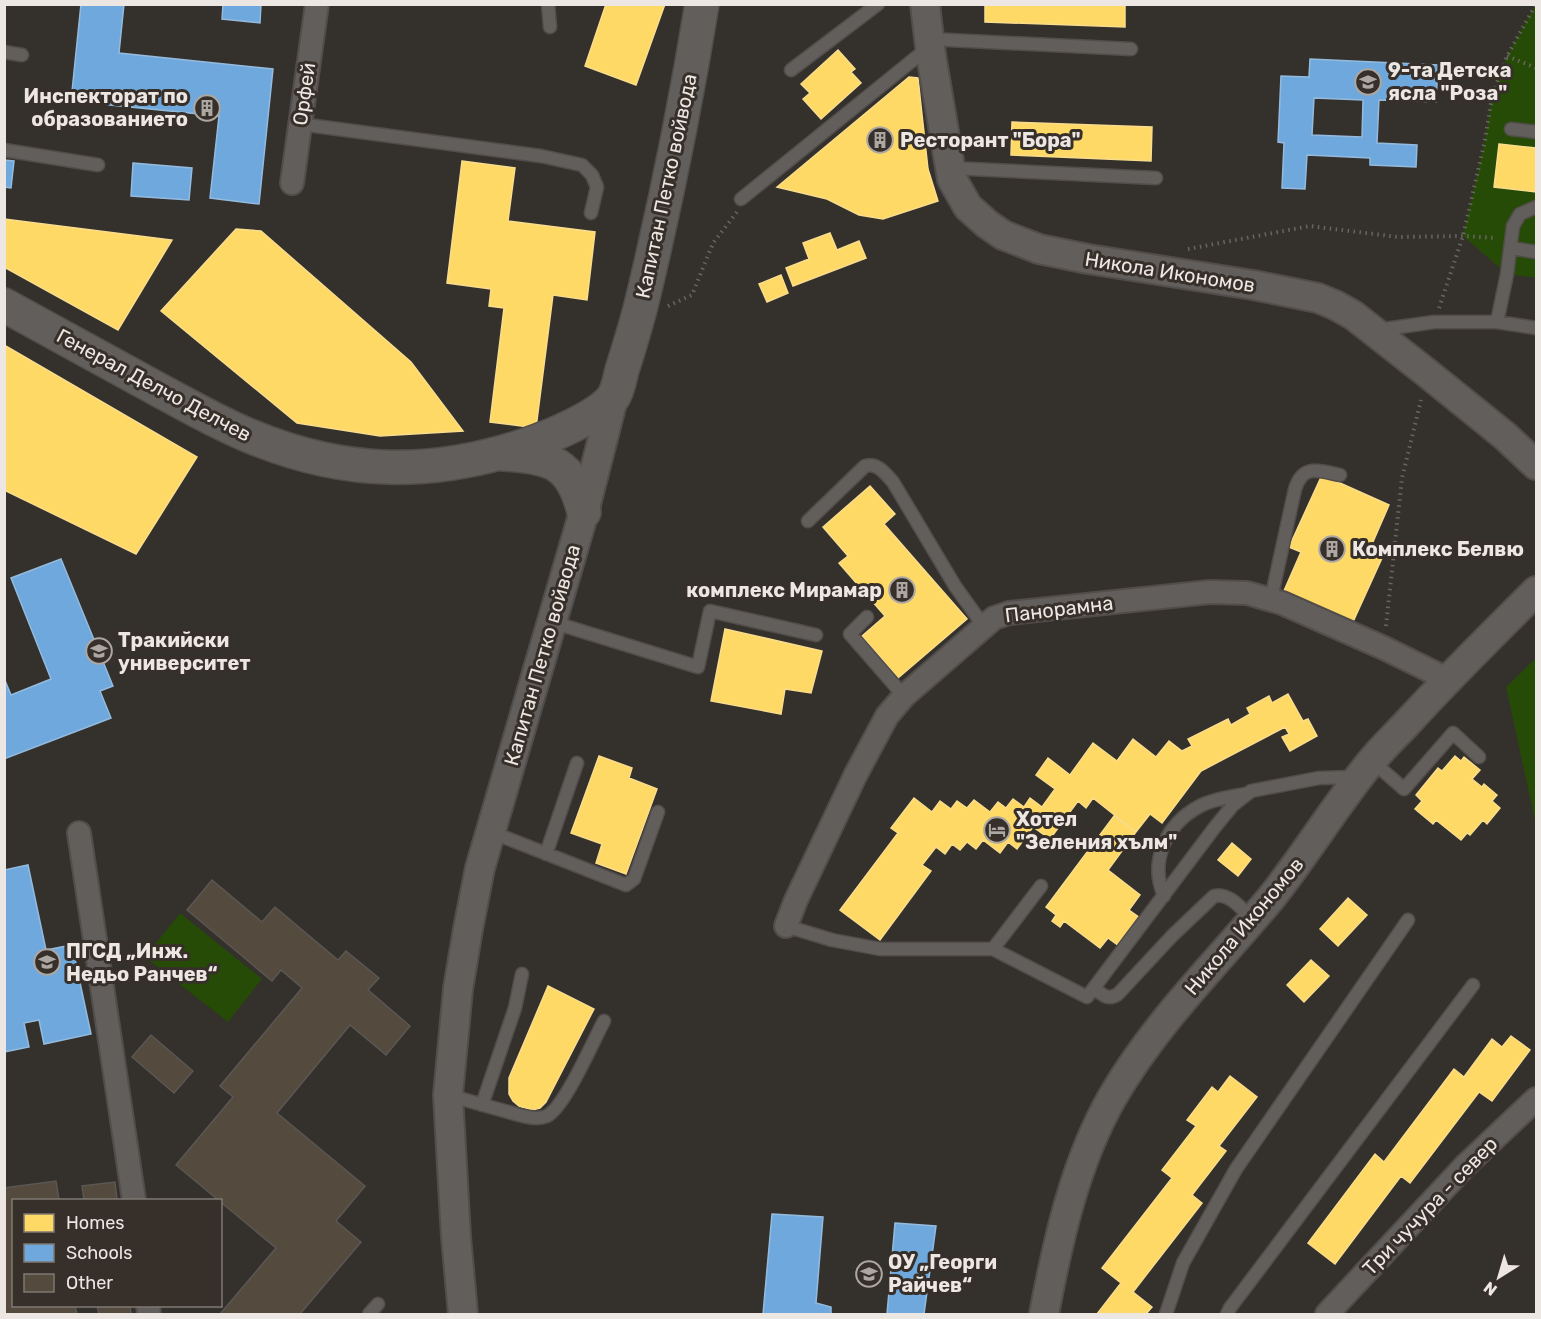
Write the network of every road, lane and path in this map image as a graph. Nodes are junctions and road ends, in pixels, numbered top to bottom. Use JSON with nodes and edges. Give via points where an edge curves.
{"nodes":[{"id":1,"x":317,"y":4,"type":"edge"},
{"id":2,"x":548,"y":4,"type":"edge"},
{"id":3,"x":702,"y":4,"type":"edge"},
{"id":4,"x":878,"y":4,"type":"edge"},
{"id":5,"x":925,"y":4,"type":"edge"},
{"id":6,"x":1536,"y":4,"type":"edge"},
{"id":7,"x":550,"y":27,"type":"dead end"},
{"id":8,"x":929,"y":43,"type":"junction"},
{"id":9,"x":1131,"y":49,"type":"dead end"},
{"id":10,"x":4,"y":52,"type":"edge"},
{"id":11,"x":22,"y":55,"type":"dead end"},
{"id":12,"x":1507,"y":56,"type":"junction"},
{"id":13,"x":1536,"y":68,"type":"edge"},
{"id":14,"x":791,"y":70,"type":"dead end"},
{"id":15,"x":300,"y":124,"type":"junction"},
{"id":16,"x":1511,"y":129,"type":"dead end"},
{"id":17,"x":1536,"y":132,"type":"edge"},
{"id":18,"x":4,"y":150,"type":"edge"},
{"id":19,"x":99,"y":165,"type":"dead end"},
{"id":20,"x":950,"y":168,"type":"junction"},
{"id":21,"x":1156,"y":178,"type":"dead end"},
{"id":22,"x":292,"y":183,"type":"dead end"},
{"id":23,"x":741,"y":200,"type":"dead end"},
{"id":24,"x":1536,"y":207,"type":"edge"},
{"id":25,"x":591,"y":213,"type":"dead end"},
{"id":26,"x":1463,"y":236,"type":"junction"},
{"id":27,"x":1511,"y":243,"type":"junction"},
{"id":28,"x":1185,"y":249,"type":"dead end"},
{"id":29,"x":1536,"y":252,"type":"edge"},
{"id":30,"x":4,"y":305,"type":"edge"},
{"id":31,"x":1434,"y":322,"type":"junction"},
{"id":32,"x":1497,"y":322,"type":"junction"},
{"id":33,"x":1536,"y":328,"type":"edge"},
{"id":34,"x":1373,"y":331,"type":"junction"},
{"id":35,"x":1428,"y":373,"type":"junction"},
{"id":36,"x":614,"y":396,"type":"junction"},
{"id":37,"x":499,"y":454,"type":"junction"},
{"id":38,"x":1536,"y":465,"type":"edge"},
{"id":39,"x":1340,"y":475,"type":"dead end"},
{"id":40,"x":584,"y":512,"type":"junction"},
{"id":41,"x":808,"y":521,"type":"dead end"},
{"id":42,"x":1536,"y":591,"type":"edge"},
{"id":43,"x":1271,"y":599,"type":"junction"},
{"id":44,"x":867,"y":617,"type":"dead end"},
{"id":45,"x":552,"y":622,"type":"junction"},
{"id":46,"x":983,"y":625,"type":"junction"},
{"id":47,"x":816,"y":635,"type":"dead end"},
{"id":48,"x":1384,"y":648,"type":"junction"},
{"id":49,"x":1448,"y":679,"type":"junction"},
{"id":50,"x":904,"y":696,"type":"junction"},
{"id":51,"x":1479,"y":757,"type":"dead end"},
{"id":52,"x":577,"y":763,"type":"dead end"},
{"id":53,"x":1366,"y":769,"type":"junction"},
{"id":54,"x":1246,"y":794,"type":"junction"},
{"id":55,"x":658,"y":812,"type":"dead end"},
{"id":56,"x":490,"y":831,"type":"junction"},
{"id":57,"x":80,"y":833,"type":"dead end"},
{"id":58,"x":546,"y":854,"type":"junction"},
{"id":59,"x":1041,"y":886,"type":"dead end"},
{"id":60,"x":1164,"y":896,"type":"junction"},
{"id":61,"x":1252,"y":919,"type":"junction"},
{"id":62,"x":1408,"y":920,"type":"dead end"},
{"id":63,"x":786,"y":926,"type":"joint"},
{"id":64,"x":993,"y":949,"type":"junction"},
{"id":65,"x":522,"y":974,"type":"dead end"},
{"id":66,"x":1473,"y":985,"type":"dead end"},
{"id":67,"x":1094,"y":988,"type":"junction"},
{"id":68,"x":604,"y":1021,"type":"dead end"},
{"id":69,"x":448,"y":1095,"type":"junction"},
{"id":70,"x":1536,"y":1099,"type":"edge"},
{"id":71,"x":482,"y":1105,"type":"junction"},
{"id":72,"x":134,"y":1199,"type":"edge"},
{"id":73,"x":378,"y":1304,"type":"dead end"},
{"id":74,"x":369,"y":1314,"type":"edge"},
{"id":75,"x":463,"y":1314,"type":"edge"},
{"id":76,"x":1044,"y":1314,"type":"edge"},
{"id":77,"x":1166,"y":1314,"type":"edge"},
{"id":78,"x":1227,"y":1314,"type":"edge"},
{"id":79,"x":1327,"y":1314,"type":"edge"}],
"edges":[{"from":1,"to":15,"type":"street","name":"Орфей"},
{"from":2,"to":7,"type":"lane"},
{"from":3,"to":36,"type":"main road","name":"Капитан Петко войвода","via":[[669,188],[638,321]]},
{"from":4,"to":14,"type":"lane"},
{"from":5,"to":8,"type":"street","name":"Никола Икономов"},
{"from":6,"to":12,"type":"path"},
{"from":8,"to":9,"type":"lane"},
{"from":8,"to":20,"type":"street","name":"Никола Икономов"},
{"from":8,"to":23,"type":"lane"},
{"from":10,"to":11,"type":"lane"},
{"from":12,"to":13,"type":"path"},
{"from":12,"to":26,"type":"path","via":[[1492,96]]},
{"from":15,"to":22,"type":"street","name":"Орфей"},
{"from":15,"to":25,"type":"lane","via":[[541,156],[582,165],[597,187]]},
{"from":16,"to":17,"type":"lane"},
{"from":18,"to":19,"type":"lane"},
{"from":20,"to":21,"type":"lane"},
{"from":20,"to":34,"type":"street","name":"Никола Икономов","via":[[956,189],[968,207],[987,224],[1021,243],[1088,259],[1318,298],[1353,315]]},
{"from":24,"to":27,"type":"lane","via":[[1520,214]]},
{"from":26,"to":27,"type":"path"},
{"from":26,"to":28,"type":"path","via":[[1398,237],[1310,226]]},
{"from":26,"to":31,"type":"path"},
{"from":27,"to":29,"type":"lane"},
{"from":27,"to":32,"type":"lane"},
{"from":30,"to":37,"type":"main road","name":"Генерал Делчо Делчев","via":[[207,416],[301,454],[347,464],[411,469]]},
{"from":31,"to":32,"type":"lane"},
{"from":31,"to":34,"type":"lane"},
{"from":32,"to":33,"type":"lane"},
{"from":34,"to":35,"type":"street","name":"Никола Икономов"},
{"from":35,"to":38,"type":"street","name":"Никола Икономов"},
{"from":35,"to":48,"type":"path","via":[[1402,478]]},
{"from":36,"to":37,"type":"main road","name":"Генерал Делчо Делчев","via":[[600,409],[546,438]]},
{"from":36,"to":40,"type":"street","name":"Капитан Петко войвода"},
{"from":37,"to":40,"type":"main road","via":[[552,462],[576,486]]},
{"from":39,"to":43,"type":"lane","via":[[1313,470],[1299,479]]},
{"from":40,"to":45,"type":"street","name":"Капитан Петко войвода"},
{"from":41,"to":46,"type":"lane","via":[[865,466],[880,468]]},
{"from":42,"to":49,"type":"street","name":"Никола Икономов"},
{"from":43,"to":46,"type":"street","name":"Панорамна","via":[[1247,592],[1210,592],[1009,613]]},
{"from":43,"to":48,"type":"street","name":"Панорамна"},
{"from":44,"to":50,"type":"lane","via":[[850,633]]},
{"from":45,"to":47,"type":"lane","via":[[698,667],[710,611]]},
{"from":45,"to":56,"type":"street","name":"Капитан Петко войвода"},
{"from":46,"to":50,"type":"street","name":"Панорамна"},
{"from":48,"to":49,"type":"street","name":"Панорамна"},
{"from":49,"to":53,"type":"street","name":"Никола Икономов"},
{"from":50,"to":63,"type":"street","name":"Панорамна","via":[[887,716],[856,774]]},
{"from":51,"to":53,"type":"lane","via":[[1453,733],[1404,789]]},
{"from":52,"to":58,"type":"lane"},
{"from":53,"to":54,"type":"lane"},
{"from":53,"to":61,"type":"street","name":"Никола Икономов","via":[[1313,844]]},
{"from":54,"to":60,"type":"lane","via":[[1215,827]]},
{"from":54,"to":60,"type":"lane","via":[[1199,807],[1173,828],[1157,862]]},
{"from":55,"to":58,"type":"lane","via":[[634,879],[626,885]]},
{"from":56,"to":58,"type":"lane"},
{"from":56,"to":69,"type":"street","name":"Капитан Петко войвода","via":[[458,989]]},
{"from":57,"to":72,"type":"street"},
{"from":59,"to":64,"type":"lane"},
{"from":60,"to":67,"type":"lane"},
{"from":61,"to":67,"type":"lane","via":[[1227,897],[1214,896],[1118,994],[1107,998]]},
{"from":61,"to":76,"type":"street","name":"Никола Икономов","via":[[1156,1031],[1105,1112],[1072,1192]]},
{"from":62,"to":77,"type":"lane","via":[[1236,1169],[1183,1263]]},
{"from":63,"to":64,"type":"lane","via":[[880,949]]},
{"from":64,"to":67,"type":"lane","via":[[1087,997]]},
{"from":65,"to":71,"type":"lane","via":[[515,1008]]},
{"from":66,"to":78,"type":"lane"},
{"from":68,"to":71,"type":"lane","via":[[553,1112],[544,1118],[531,1118]]},
{"from":69,"to":71,"type":"lane"},
{"from":69,"to":75,"type":"street","name":"Капитан Петко войвода"},
{"from":70,"to":79,"type":"street","name":"Три чучура - север","via":[[1465,1166]]},
{"from":73,"to":74,"type":"lane"}]}
